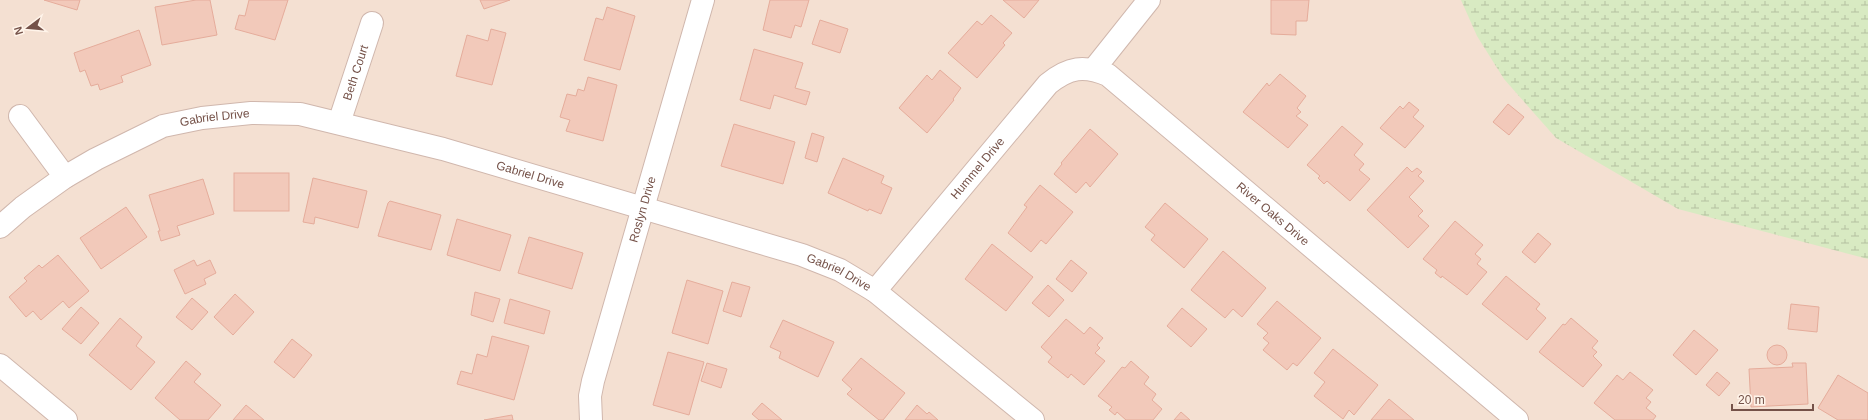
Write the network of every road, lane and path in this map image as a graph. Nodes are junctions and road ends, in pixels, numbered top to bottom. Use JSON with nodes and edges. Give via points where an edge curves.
{"nodes":[{"id":1,"x":703,"y":0,"type":"edge"},
{"id":2,"x":1149,"y":0,"type":"edge"},
{"id":3,"x":372,"y":23,"type":"dead end"},
{"id":4,"x":1094,"y":69,"type":"junction"},
{"id":5,"x":20,"y":116,"type":"dead end"},
{"id":6,"x":340,"y":123,"type":"junction"},
{"id":7,"x":65,"y":177,"type":"junction"},
{"id":8,"x":644,"y":208,"type":"junction"},
{"id":9,"x":0,"y":227,"type":"edge"},
{"id":10,"x":875,"y":291,"type":"junction"},
{"id":11,"x":0,"y":365,"type":"edge"},
{"id":12,"x":66,"y":420,"type":"edge"},
{"id":13,"x":591,"y":420,"type":"edge"},
{"id":14,"x":1033,"y":420,"type":"edge"},
{"id":15,"x":1517,"y":420,"type":"edge"}],
"edges":[{"from":1,"to":8,"type":"street","name":"Roslyn Drive"},
{"from":2,"to":4,"type":"street"},
{"from":3,"to":6,"type":"street","name":"Beth Court"},
{"from":4,"to":10,"type":"street","name":"Hummel Drive","via":[[1075,69],[1059,75],[1048,84]]},
{"from":4,"to":15,"type":"street","name":"River Oaks Drive","via":[[1108,75]]},
{"from":5,"to":7,"type":"street"},
{"from":6,"to":7,"type":"street","name":"Gabriel Drive","via":[[300,114],[251,113],[202,118],[163,126]]},
{"from":6,"to":8,"type":"street","name":"Gabriel Drive"},
{"from":7,"to":9,"type":"street","name":"Gabriel Drive"},
{"from":8,"to":10,"type":"street","name":"Gabriel Drive","via":[[802,255],[840,270]]},
{"from":8,"to":13,"type":"street","name":"Roslyn Drive","via":[[593,381],[590,396]]},
{"from":10,"to":14,"type":"street","name":"Gabriel Drive"},
{"from":11,"to":12,"type":"street"}]}
